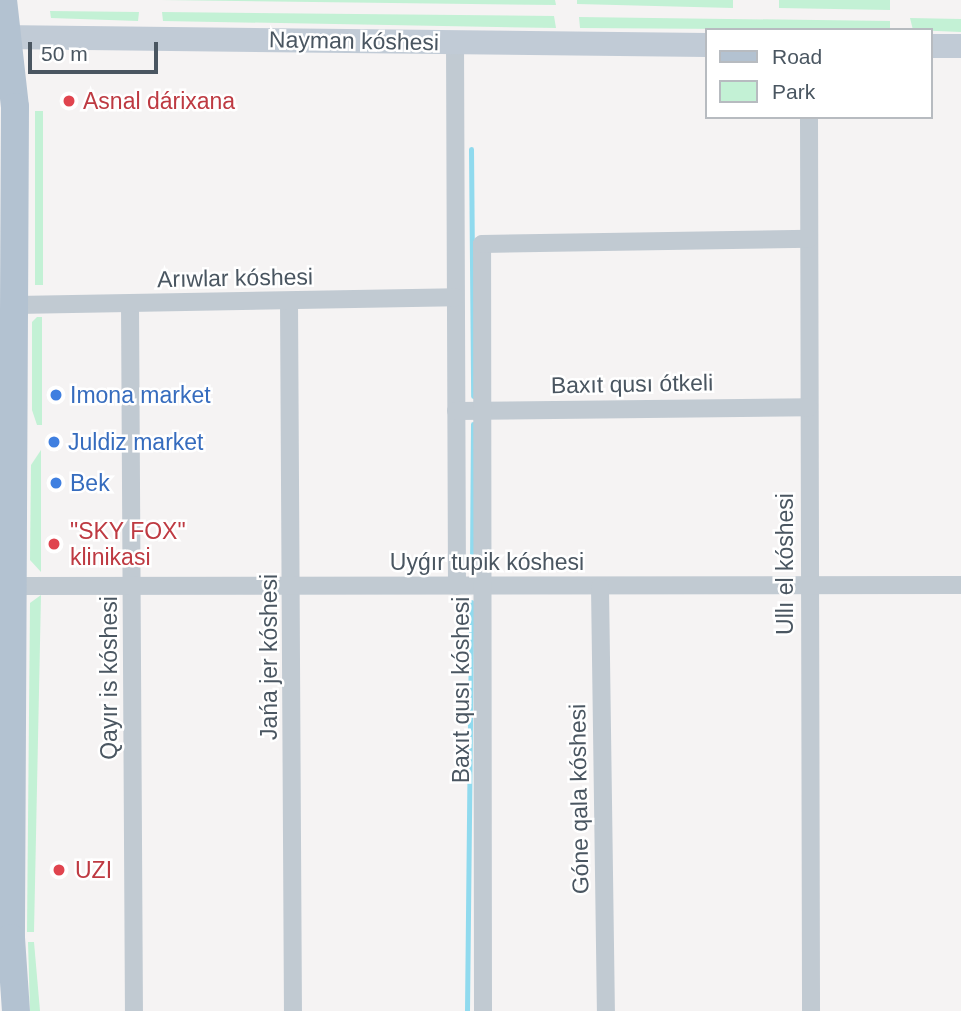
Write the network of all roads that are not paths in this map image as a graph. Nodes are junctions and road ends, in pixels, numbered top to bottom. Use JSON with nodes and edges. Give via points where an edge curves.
{"nodes":[{"id":1,"x":3,"y":0,"type":"edge"},
{"id":2,"x":5,"y":37,"type":"edge"},
{"id":3,"x":455,"y":42,"type":"junction"},
{"id":4,"x":706,"y":45,"type":"edge"},
{"id":5,"x":933,"y":46,"type":"edge"},
{"id":6,"x":961,"y":46,"type":"edge"},
{"id":7,"x":810,"y":119,"type":"edge"},
{"id":8,"x":809,"y":239,"type":"junction"},
{"id":9,"x":455,"y":297,"type":"junction"},
{"id":10,"x":289,"y":302,"type":"junction"},
{"id":11,"x":131,"y":304,"type":"junction"},
{"id":12,"x":16,"y":305,"type":"junction"},
{"id":13,"x":809,"y":407,"type":"junction"},
{"id":14,"x":483,"y":410,"type":"junction"},
{"id":15,"x":456,"y":411,"type":"junction"},
{"id":16,"x":294,"y":585,"type":"junction"},
{"id":17,"x":486,"y":585,"type":"junction"},
{"id":18,"x":810,"y":585,"type":"junction"},
{"id":19,"x":961,"y":585,"type":"edge"},
{"id":20,"x":14,"y":586,"type":"junction"},
{"id":21,"x":134,"y":586,"type":"junction"},
{"id":22,"x":457,"y":586,"type":"junction"},
{"id":23,"x":600,"y":587,"type":"junction"},
{"id":24,"x":16,"y":1011,"type":"edge"},
{"id":25,"x":134,"y":1011,"type":"edge"},
{"id":26,"x":293,"y":1011,"type":"edge"},
{"id":27,"x":483,"y":1011,"type":"edge"},
{"id":28,"x":606,"y":1011,"type":"edge"},
{"id":29,"x":811,"y":1011,"type":"edge"}],
"edges":[{"from":1,"to":2,"type":"main road"},
{"from":2,"to":3,"type":"main road","name":"Nayman kóshesi"},
{"from":2,"to":12,"type":"main road","via":[[15,107]]},
{"from":3,"to":4,"type":"main road","name":"Nayman kóshesi"},
{"from":3,"to":9,"type":"street","name":"Baxıt qusı kóshesi"},
{"from":5,"to":6,"type":"main road"},
{"from":7,"to":8,"type":"street","name":"Ullı el kóshesi"},
{"from":8,"to":13,"type":"street","name":"Ullı el kóshesi"},
{"from":8,"to":14,"type":"street","name":"Baxıt qusı kóshesi","via":[[482,244]]},
{"from":9,"to":10,"type":"street","name":"Arıwlar kóshesi"},
{"from":9,"to":15,"type":"street","name":"Baxıt qusı kóshesi"},
{"from":10,"to":11,"type":"street","name":"Arıwlar kóshesi"},
{"from":10,"to":16,"type":"street","name":"Jańa jer kóshesi"},
{"from":11,"to":12,"type":"street","name":"Arıwlar kóshesi"},
{"from":11,"to":21,"type":"street","name":"Qayır is kóshesi"},
{"from":12,"to":20,"type":"main road"},
{"from":13,"to":14,"type":"street","name":"Baxıt qusı ótkeli"},
{"from":13,"to":18,"type":"street","name":"Ullı el kóshesi"},
{"from":14,"to":15,"type":"street","name":"Baxıt qusı ótkeli"},
{"from":14,"to":17,"type":"street","name":"Baxıt qusı kóshesi"},
{"from":15,"to":22,"type":"street","name":"Baxıt qusı kóshesi"},
{"from":16,"to":21,"type":"street","name":"Uyǵır tupik kóshesi"},
{"from":16,"to":22,"type":"street","name":"Uyǵır tupik kóshesi"},
{"from":16,"to":26,"type":"street","name":"Jańa jer kóshesi"},
{"from":17,"to":22,"type":"street","name":"Uyǵır tupik kóshesi"},
{"from":17,"to":23,"type":"street","name":"Uyǵır tupik kóshesi"},
{"from":17,"to":27,"type":"street","name":"Baxıt qusı kóshesi"},
{"from":18,"to":19,"type":"street","name":"Uyǵır tupik kóshesi"},
{"from":18,"to":23,"type":"street","name":"Uyǵır tupik kóshesi"},
{"from":18,"to":29,"type":"street","name":"Ullı el kóshesi"},
{"from":20,"to":21,"type":"street","name":"Uyǵır tupik kóshesi"},
{"from":20,"to":24,"type":"main road","via":[[11,938]]},
{"from":21,"to":25,"type":"street","name":"Qayır is kóshesi"},
{"from":23,"to":28,"type":"street","name":"Góne qala kóshesi"}]}
